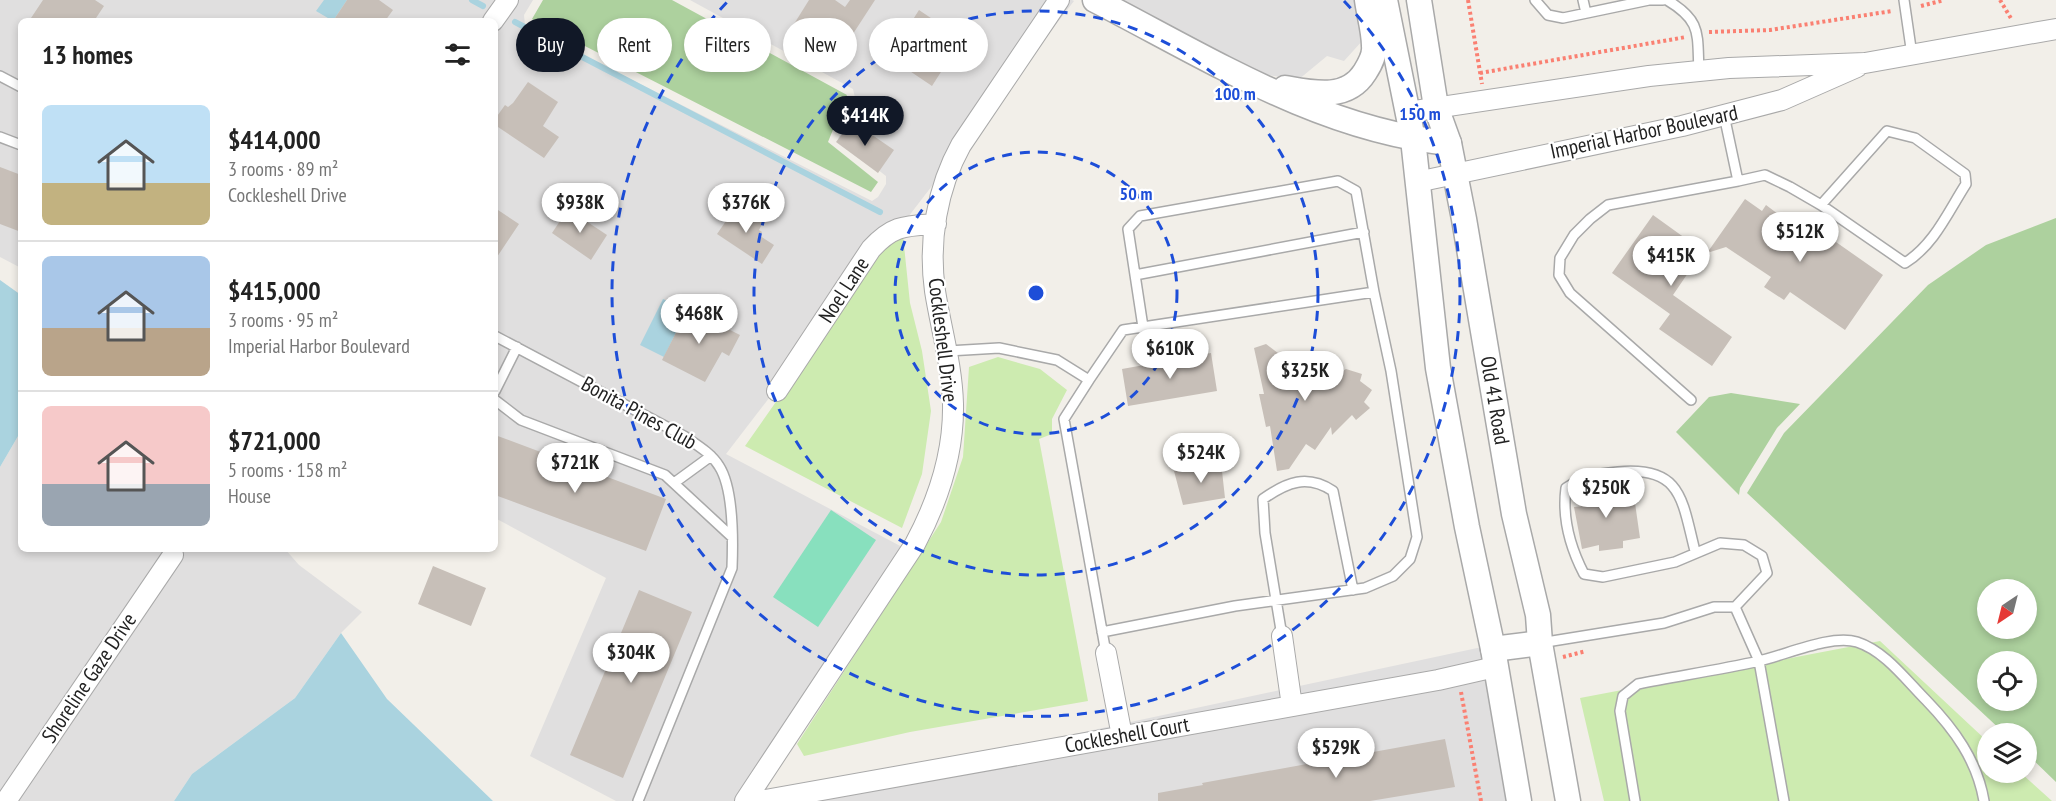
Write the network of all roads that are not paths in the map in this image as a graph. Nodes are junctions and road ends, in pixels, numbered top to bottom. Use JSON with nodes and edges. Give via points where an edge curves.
{"nodes":[{"id":1,"x":508,"y":0,"type":"edge"},
{"id":2,"x":1059,"y":0,"type":"edge"},
{"id":3,"x":1095,"y":0,"type":"edge"},
{"id":4,"x":1367,"y":0,"type":"edge"},
{"id":5,"x":1385,"y":0,"type":"edge"},
{"id":6,"x":1419,"y":0,"type":"edge"},
{"id":7,"x":1535,"y":0,"type":"edge"},
{"id":8,"x":1583,"y":0,"type":"edge"},
{"id":9,"x":1665,"y":0,"type":"edge"},
{"id":10,"x":1904,"y":0,"type":"edge"},
{"id":11,"x":1586,"y":13,"type":"junction"},
{"id":12,"x":495,"y":18,"type":"edge"},
{"id":13,"x":2056,"y":29,"type":"edge"},
{"id":14,"x":1912,"y":55,"type":"junction"},
{"id":15,"x":1865,"y":63,"type":"junction"},
{"id":16,"x":1699,"y":71,"type":"junction"},
{"id":17,"x":0,"y":76,"type":"edge"},
{"id":18,"x":1259,"y":84,"type":"junction"},
{"id":19,"x":18,"y":85,"type":"edge"},
{"id":20,"x":1436,"y":106,"type":"junction"},
{"id":21,"x":1408,"y":112,"type":"junction"},
{"id":22,"x":1724,"y":115,"type":"junction"},
{"id":23,"x":0,"y":137,"type":"edge"},
{"id":24,"x":1413,"y":140,"type":"junction"},
{"id":25,"x":1449,"y":143,"type":"junction"},
{"id":26,"x":18,"y":144,"type":"edge"},
{"id":27,"x":1455,"y":175,"type":"junction"},
{"id":28,"x":1738,"y":181,"type":"junction"},
{"id":29,"x":1417,"y":182,"type":"junction"},
{"id":30,"x":1821,"y":205,"type":"junction"},
{"id":31,"x":936,"y":224,"type":"junction"},
{"id":32,"x":1364,"y":232,"type":"junction"},
{"id":33,"x":1135,"y":275,"type":"junction"},
{"id":34,"x":1374,"y":292,"type":"junction"},
{"id":35,"x":1143,"y":327,"type":"junction"},
{"id":36,"x":498,"y":338,"type":"edge"},
{"id":37,"x":517,"y":347,"type":"junction"},
{"id":38,"x":948,"y":351,"type":"junction"},
{"id":39,"x":1089,"y":380,"type":"junction"},
{"id":40,"x":498,"y":385,"type":"edge"},
{"id":41,"x":777,"y":391,"type":"dead end"},
{"id":42,"x":1691,"y":400,"type":"dead end"},
{"id":43,"x":498,"y":402,"type":"edge"},
{"id":44,"x":711,"y":456,"type":"junction"},
{"id":45,"x":674,"y":483,"type":"junction"},
{"id":46,"x":732,"y":537,"type":"junction"},
{"id":47,"x":1695,"y":551,"type":"junction"},
{"id":48,"x":173,"y":555,"type":"dead end"},
{"id":49,"x":1353,"y":590,"type":"junction"},
{"id":50,"x":1277,"y":601,"type":"junction"},
{"id":51,"x":1736,"y":608,"type":"junction"},
{"id":52,"x":1102,"y":632,"type":"junction"},
{"id":53,"x":1282,"y":636,"type":"joint"},
{"id":54,"x":1540,"y":644,"type":"junction"},
{"id":55,"x":1106,"y":653,"type":"joint"},
{"id":56,"x":1494,"y":658,"type":"junction"},
{"id":57,"x":1759,"y":661,"type":"junction"},
{"id":58,"x":1292,"y":706,"type":"junction"},
{"id":59,"x":1122,"y":736,"type":"junction"},
{"id":60,"x":6,"y":801,"type":"edge"},
{"id":61,"x":638,"y":801,"type":"edge"},
{"id":62,"x":745,"y":801,"type":"edge"},
{"id":63,"x":760,"y":801,"type":"edge"},
{"id":64,"x":1520,"y":801,"type":"edge"},
{"id":65,"x":1568,"y":801,"type":"edge"},
{"id":66,"x":1635,"y":801,"type":"edge"},
{"id":67,"x":1784,"y":801,"type":"edge"},
{"id":68,"x":1984,"y":801,"type":"edge"}],
"edges":[{"from":1,"to":12,"type":"street"},
{"from":2,"to":31,"type":"street","name":"Cockleshell Drive","via":[[951,163]]},
{"from":3,"to":18,"type":"street"},
{"from":4,"to":18,"type":"street","via":[[1375,47],[1371,63],[1351,86],[1335,93],[1317,94]]},
{"from":5,"to":21,"type":"street"},
{"from":6,"to":20,"type":"street","name":"Old 41 Road"},
{"from":7,"to":11,"type":"lane","via":[[1548,15],[1563,18]]},
{"from":8,"to":11,"type":"lane"},
{"from":9,"to":11,"type":"lane"},
{"from":9,"to":16,"type":"lane","via":[[1683,10],[1696,27]]},
{"from":10,"to":14,"type":"lane"},
{"from":13,"to":14,"type":"street","name":"Imperial Harbor Boulevard"},
{"from":14,"to":15,"type":"street","name":"Imperial Harbor Boulevard"},
{"from":15,"to":16,"type":"street","name":"Imperial Harbor Boulevard"},
{"from":15,"to":22,"type":"street","name":"Imperial Harbor Boulevard","via":[[1782,100]]},
{"from":16,"to":20,"type":"street","name":"Imperial Harbor Boulevard"},
{"from":17,"to":19,"type":"lane"},
{"from":18,"to":24,"type":"street","via":[[1354,125]]},
{"from":20,"to":21,"type":"street","name":"Imperial Harbor Boulevard"},
{"from":20,"to":25,"type":"street","name":"Old 41 Road"},
{"from":21,"to":24,"type":"street"},
{"from":22,"to":27,"type":"street","name":"Imperial Harbor Boulevard"},
{"from":22,"to":28,"type":"lane"},
{"from":23,"to":26,"type":"lane"},
{"from":24,"to":25,"type":"street"},
{"from":24,"to":29,"type":"street"},
{"from":25,"to":27,"type":"street","name":"Old 41 Road"},
{"from":27,"to":29,"type":"street","name":"Imperial Harbor Boulevard"},
{"from":27,"to":54,"type":"street","name":"Old 41 Road","via":[[1514,514],[1538,615]]},
{"from":28,"to":30,"type":"lane","via":[[1765,175]]},
{"from":28,"to":42,"type":"lane","via":[[1608,205],[1574,235],[1560,258],[1559,275],[1570,293]]},
{"from":29,"to":56,"type":"street","via":[[1438,368]]},
{"from":30,"to":30,"type":"lane","via":[[1905,262],[1918,255],[1930,241],[1966,184],[1965,174],[1915,138],[1887,131]]},
{"from":31,"to":38,"type":"street","name":"Cockleshell Drive","via":[[935,291]]},
{"from":31,"to":41,"type":"street","name":"Noel Lane","via":[[900,226],[884,235]]},
{"from":32,"to":33,"type":"lane"},
{"from":32,"to":33,"type":"lane","via":[[1356,191],[1338,181],[1140,216],[1128,229]]},
{"from":32,"to":34,"type":"lane"},
{"from":33,"to":35,"type":"lane"},
{"from":34,"to":35,"type":"lane"},
{"from":34,"to":49,"type":"lane","via":[[1391,371],[1417,537],[1410,559],[1393,576]]},
{"from":35,"to":39,"type":"lane","via":[[1123,330]]},
{"from":36,"to":37,"type":"lane","name":"Bonita Pines Club"},
{"from":37,"to":40,"type":"lane"},
{"from":37,"to":44,"type":"lane","name":"Bonita Pines Club","via":[[684,436]]},
{"from":38,"to":39,"type":"lane","via":[[999,348],[1057,360]]},
{"from":38,"to":62,"type":"street","name":"Cockleshell Drive","via":[[953,405],[951,440],[928,520]]},
{"from":39,"to":52,"type":"lane","via":[[1064,419]]},
{"from":43,"to":45,"type":"lane","via":[[521,420],[644,466]]},
{"from":44,"to":45,"type":"lane"},
{"from":44,"to":46,"type":"lane","name":"Bonita Pines Club","via":[[721,468],[728,493]]},
{"from":45,"to":46,"type":"lane"},
{"from":46,"to":61,"type":"lane","name":"Bonita Pines Club","via":[[732,568]]},
{"from":47,"to":47,"type":"lane","via":[[1675,562],[1613,575],[1584,574],[1570,542],[1564,507],[1566,488],[1584,476],[1638,470],[1658,474],[1678,492]]},
{"from":47,"to":51,"type":"lane","via":[[1720,543],[1744,545],[1762,556],[1767,573]]},
{"from":48,"to":60,"type":"street","name":"Shoreline Gaze Drive"},
{"from":49,"to":50,"type":"lane"},
{"from":49,"to":50,"type":"lane","via":[[1333,491],[1318,481],[1284,484],[1263,499]]},
{"from":50,"to":52,"type":"lane"},
{"from":50,"to":53,"type":"lane"},
{"from":51,"to":54,"type":"lane","via":[[1714,607],[1664,623]]},
{"from":51,"to":57,"type":"lane"},
{"from":52,"to":55,"type":"lane"},
{"from":53,"to":58,"type":"street"},
{"from":54,"to":56,"type":"street"},
{"from":54,"to":65,"type":"street","name":"Old 41 Road"},
{"from":55,"to":59,"type":"street"},
{"from":56,"to":58,"type":"street","name":"Cockleshell Court","via":[[1438,680]]},
{"from":56,"to":64,"type":"street"},
{"from":57,"to":66,"type":"lane","via":[[1638,684],[1623,696],[1620,711]]},
{"from":57,"to":67,"type":"lane"},
{"from":57,"to":68,"type":"lane","via":[[1836,640],[1874,650],[1951,727],[1968,754]]},
{"from":58,"to":59,"type":"street","name":"Cockleshell Court"},
{"from":59,"to":63,"type":"street","name":"Cockleshell Court"}]}
